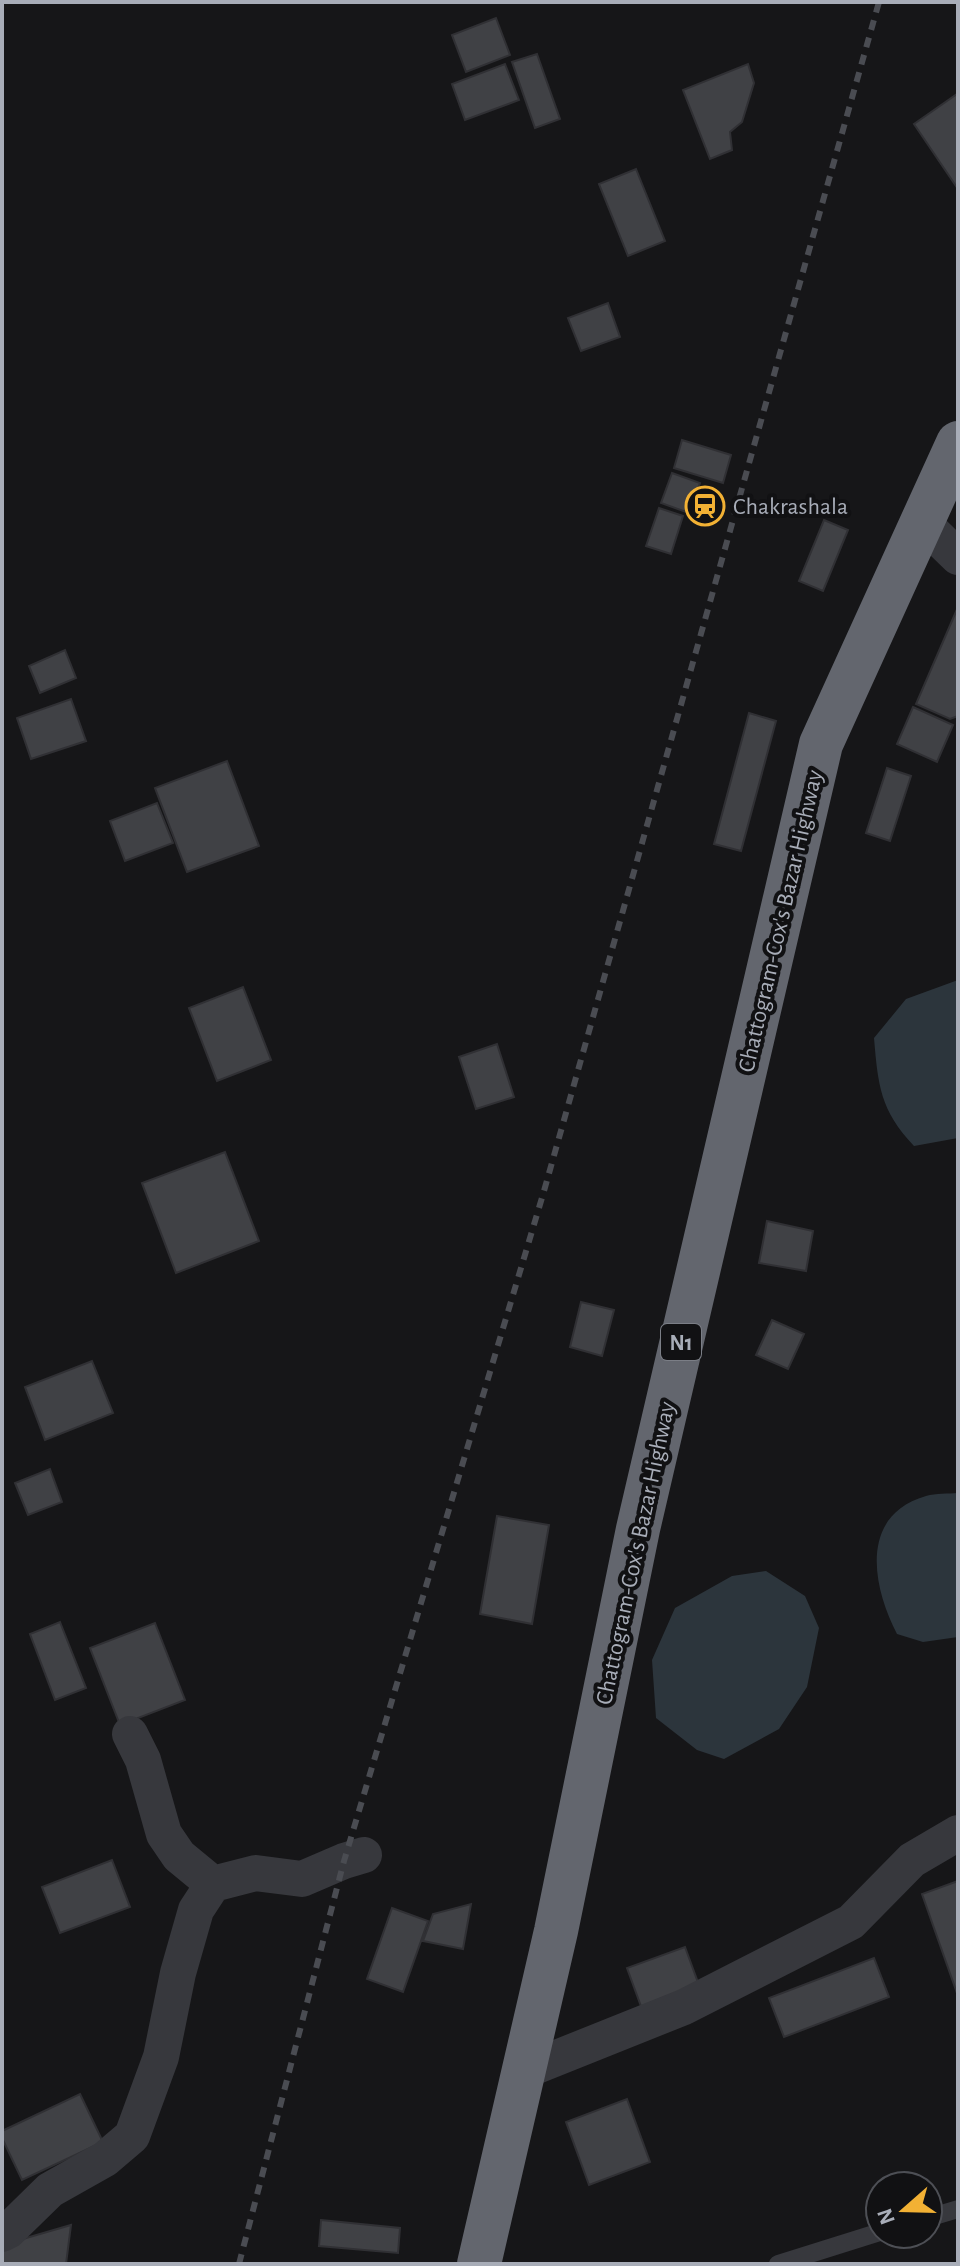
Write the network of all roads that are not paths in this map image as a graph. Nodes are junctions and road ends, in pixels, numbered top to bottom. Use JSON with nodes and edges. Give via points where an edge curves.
{"nodes":[{"id":1,"x":958,"y":443,"type":"edge"},
{"id":2,"x":922,"y":522,"type":"junction"},
{"id":3,"x":958,"y":557,"type":"edge"},
{"id":4,"x":130,"y":1734,"type":"dead end"},
{"id":5,"x":958,"y":1833,"type":"edge"},
{"id":6,"x":364,"y":1855,"type":"dead end"},
{"id":7,"x":213,"y":1884,"type":"junction"},
{"id":8,"x":524,"y":2071,"type":"junction"},
{"id":9,"x":2,"y":2234,"type":"edge"},
{"id":10,"x":864,"y":2237,"type":"edge"},
{"id":11,"x":479,"y":2264,"type":"edge"},
{"id":12,"x":778,"y":2264,"type":"edge"}],
"edges":[{"from":1,"to":2,"type":"highway","name":"Chattogram-Cox's Bazar Highway","number":"N1"},
{"from":2,"to":3,"type":"street"},
{"from":2,"to":8,"type":"highway","name":"Chattogram-Cox's Bazar Highway","number":"N1","via":[[821,744],[638,1529]]},
{"from":4,"to":7,"type":"street","via":[[164,1834],[179,1856]]},
{"from":5,"to":8,"type":"street","via":[[912,1860],[851,1922],[684,2007]]},
{"from":6,"to":7,"type":"street","via":[[302,1879],[256,1873]]},
{"from":7,"to":9,"type":"street","via":[[196,1910],[161,2057],[132,2136],[105,2159],[50,2190]]},
{"from":8,"to":11,"type":"highway","name":"Chattogram-Cox's Bazar Highway","number":"N1"},
{"from":10,"to":12,"type":"lane"}]}
